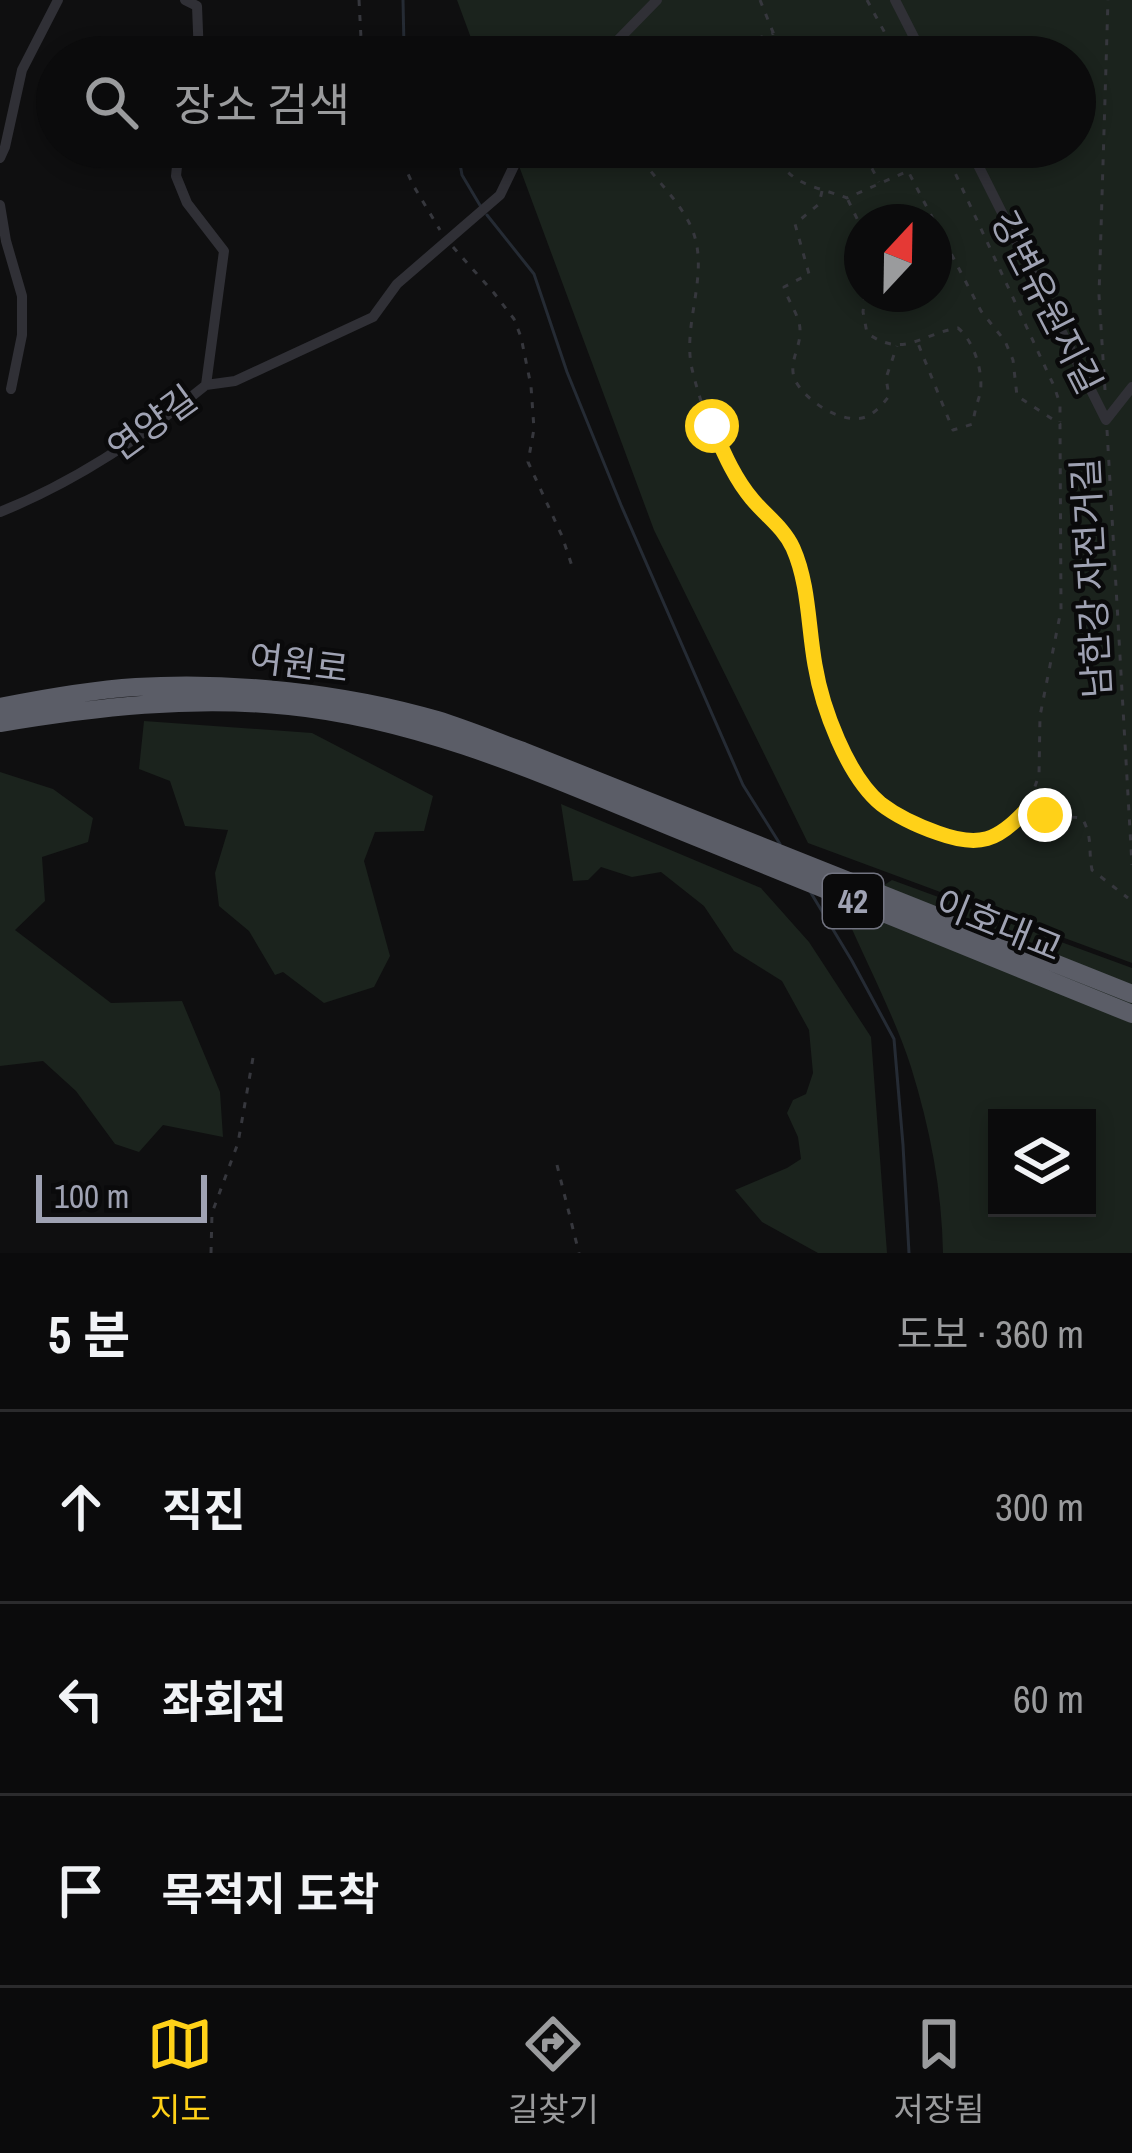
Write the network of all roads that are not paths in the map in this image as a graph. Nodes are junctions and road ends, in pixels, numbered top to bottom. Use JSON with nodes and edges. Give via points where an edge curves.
{"nodes":[{"id":1,"x":58,"y":0,"type":"edge"},
{"id":2,"x":185,"y":0,"type":"edge"},
{"id":3,"x":657,"y":0,"type":"edge"},
{"id":4,"x":895,"y":0,"type":"edge"},
{"id":5,"x":39,"y":36,"type":"edge"},
{"id":6,"x":198,"y":36,"type":"edge"},
{"id":7,"x":622,"y":36,"type":"edge"},
{"id":8,"x":913,"y":36,"type":"edge"},
{"id":9,"x":36,"y":43,"type":"edge"},
{"id":10,"x":0,"y":158,"type":"edge"},
{"id":11,"x":177,"y":168,"type":"edge"},
{"id":12,"x":513,"y":168,"type":"edge"},
{"id":13,"x":980,"y":168,"type":"edge"},
{"id":14,"x":0,"y":205,"type":"edge"},
{"id":15,"x":206,"y":385,"type":"junction"},
{"id":16,"x":1132,"y":387,"type":"edge"},
{"id":17,"x":11,"y":389,"type":"dead end"},
{"id":18,"x":0,"y":512,"type":"edge"},
{"id":19,"x":0,"y":707,"type":"edge"},
{"id":20,"x":0,"y":723,"type":"edge"},
{"id":21,"x":578,"y":780,"type":"junction"},
{"id":22,"x":1132,"y":994,"type":"edge"},
{"id":23,"x":1132,"y":1014,"type":"edge"}],
"edges":[{"from":1,"to":5,"type":"street"},
{"from":2,"to":6,"type":"street","via":[[197,6]]},
{"from":3,"to":7,"type":"street"},
{"from":4,"to":8,"type":"street"},
{"from":9,"to":10,"type":"street"},
{"from":11,"to":15,"type":"street","name":"연양길","via":[[187,203],[224,251]]},
{"from":12,"to":15,"type":"street","via":[[500,195],[397,284],[373,317],[235,381]]},
{"from":13,"to":16,"type":"street","name":"강변유원지길","via":[[1106,420]]},
{"from":14,"to":17,"type":"street","via":[[22,296]]},
{"from":15,"to":18,"type":"street","name":"연양길","via":[[124,447]]},
{"from":19,"to":21,"type":"highway","name":"여원로","number":"42","via":[[137,687],[295,693],[437,720]]},
{"from":20,"to":21,"type":"highway","name":"여원로","number":"42","via":[[152,703],[292,706],[432,735]]},
{"from":21,"to":22,"type":"highway","name":"이호대교","number":"42"},
{"from":21,"to":23,"type":"highway","name":"이호대교","number":"42"}]}
